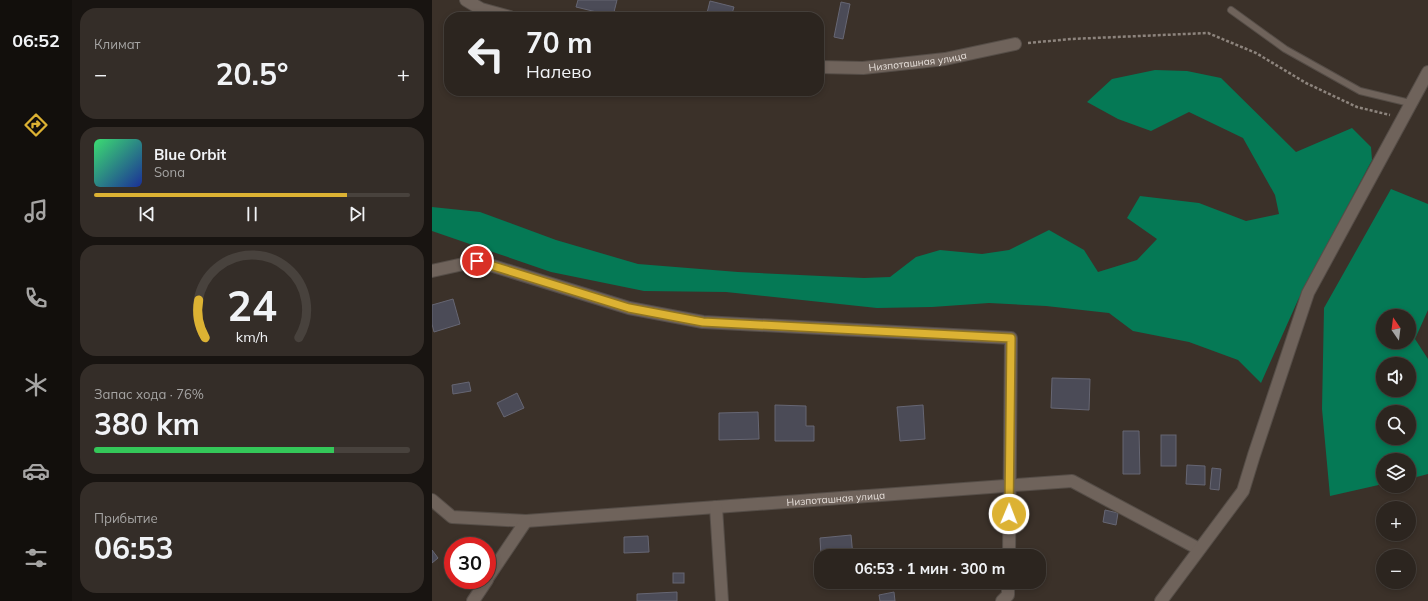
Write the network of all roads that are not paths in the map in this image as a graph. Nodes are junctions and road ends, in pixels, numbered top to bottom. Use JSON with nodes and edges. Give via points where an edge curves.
{"nodes":[{"id":1,"x":466,"y":0,"type":"edge"},
{"id":2,"x":1231,"y":10,"type":"dead end"},
{"id":3,"x":491,"y":12,"type":"edge"},
{"id":4,"x":1015,"y":44,"type":"road end"},
{"id":5,"x":824,"y":67,"type":"edge"},
{"id":6,"x":1428,"y":72,"type":"edge"},
{"id":7,"x":1410,"y":103,"type":"junction"},
{"id":8,"x":432,"y":271,"type":"edge"},
{"id":9,"x":1010,"y":486,"type":"junction"},
{"id":10,"x":432,"y":500,"type":"edge"},
{"id":11,"x":716,"y":508,"type":"junction"},
{"id":12,"x":526,"y":522,"type":"junction"},
{"id":13,"x":1009,"y":549,"type":"edge"},
{"id":14,"x":1199,"y":549,"type":"junction"},
{"id":15,"x":496,"y":567,"type":"edge"},
{"id":16,"x":481,"y":589,"type":"edge"},
{"id":17,"x":1008,"y":589,"type":"edge"},
{"id":18,"x":473,"y":601,"type":"edge"},
{"id":19,"x":722,"y":601,"type":"edge"},
{"id":20,"x":1002,"y":601,"type":"edge"},
{"id":21,"x":1161,"y":601,"type":"edge"}],
"edges":[{"from":1,"to":3,"type":"street","via":[[480,9]]},
{"from":2,"to":7,"type":"lane","via":[[1285,49],[1360,91]]},
{"from":4,"to":5,"type":"street","name":"Низпоташная улица","via":[[944,59],[863,68]]},
{"from":6,"to":7,"type":"street"},
{"from":7,"to":14,"type":"street","via":[[1308,293],[1243,491]]},
{"from":8,"to":9,"type":"street","via":[[477,261],[629,308],[703,322],[1011,338]]},
{"from":9,"to":11,"type":"street","name":"Низпоташная улица"},
{"from":9,"to":13,"type":"street"},
{"from":9,"to":14,"type":"street","name":"Низпоташная улица","via":[[1072,481]]},
{"from":10,"to":12,"type":"street","name":"Низпоташная улица","via":[[452,517]]},
{"from":11,"to":12,"type":"street","name":"Низпоташная улица"},
{"from":11,"to":19,"type":"street"},
{"from":12,"to":15,"type":"street"},
{"from":14,"to":21,"type":"street"},
{"from":16,"to":18,"type":"street"},
{"from":17,"to":20,"type":"street","via":[[1008,595]]}]}
